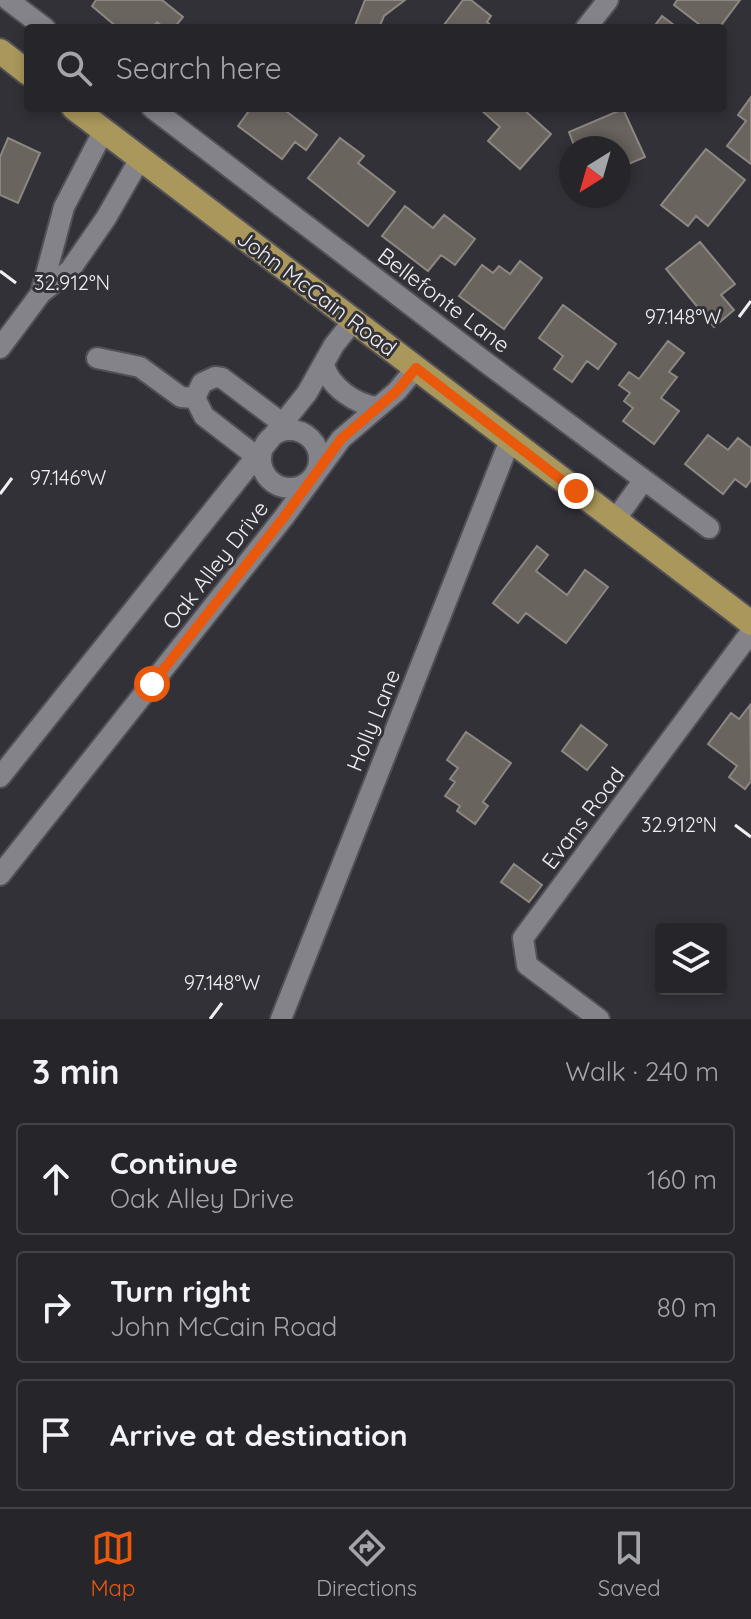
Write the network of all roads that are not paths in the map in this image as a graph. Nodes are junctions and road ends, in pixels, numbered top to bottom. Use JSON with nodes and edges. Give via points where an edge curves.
{"nodes":[{"id":1,"x":8,"y":0,"type":"edge"},
{"id":2,"x":608,"y":0,"type":"edge"},
{"id":3,"x":40,"y":24,"type":"edge"},
{"id":4,"x":589,"y":24,"type":"edge"},
{"id":5,"x":0,"y":51,"type":"edge"},
{"id":6,"x":24,"y":70,"type":"edge"},
{"id":7,"x":79,"y":112,"type":"edge"},
{"id":8,"x":157,"y":112,"type":"edge"},
{"id":9,"x":104,"y":130,"type":"junction"},
{"id":10,"x":141,"y":157,"type":"junction"},
{"id":11,"x":41,"y":293,"type":"junction"},
{"id":12,"x":354,"y":320,"type":"junction"},
{"id":13,"x":0,"y":348,"type":"edge"},
{"id":14,"x":97,"y":358,"type":"dead end"},
{"id":15,"x":324,"y":365,"type":"junction"},
{"id":16,"x":416,"y":368,"type":"junction"},
{"id":17,"x":195,"y":398,"type":"junction"},
{"id":18,"x":377,"y":407,"type":"junction"},
{"id":19,"x":282,"y":423,"type":"junction"},
{"id":20,"x":510,"y":440,"type":"junction"},
{"id":21,"x":261,"y":449,"type":"junction"},
{"id":22,"x":311,"y":480,"type":"junction"},
{"id":23,"x":643,"y":481,"type":"junction"},
{"id":24,"x":615,"y":520,"type":"junction"},
{"id":25,"x":709,"y":528,"type":"dead end"},
{"id":26,"x":751,"y":623,"type":"edge"},
{"id":27,"x":751,"y":632,"type":"edge"},
{"id":28,"x":0,"y":777,"type":"edge"},
{"id":29,"x":0,"y":875,"type":"edge"},
{"id":30,"x":281,"y":1019,"type":"edge"},
{"id":31,"x":599,"y":1019,"type":"edge"}],
"edges":[{"from":1,"to":3,"type":"street"},
{"from":2,"to":4,"type":"street"},
{"from":5,"to":6,"type":"main road"},
{"from":7,"to":9,"type":"main road","name":"John McCain Road"},
{"from":8,"to":23,"type":"street","name":"Bellefonte Lane"},
{"from":9,"to":10,"type":"main road","name":"John McCain Road"},
{"from":9,"to":11,"type":"street","via":[[64,207]]},
{"from":10,"to":11,"type":"street","via":[[70,270]]},
{"from":10,"to":12,"type":"main road","name":"John McCain Road"},
{"from":11,"to":13,"type":"street"},
{"from":12,"to":15,"type":"street","name":"Oak Alley Drive"},
{"from":12,"to":16,"type":"main road","name":"John McCain Road"},
{"from":14,"to":17,"type":"street","via":[[140,367],[181,397]]},
{"from":15,"to":18,"type":"street","via":[[333,383],[355,400]]},
{"from":15,"to":19,"type":"street","name":"Oak Alley Drive"},
{"from":16,"to":18,"type":"street","name":"Oak Alley Drive"},
{"from":16,"to":20,"type":"main road","name":"John McCain Road"},
{"from":17,"to":19,"type":"street","via":[[202,383],[222,378]]},
{"from":17,"to":21,"type":"street","via":[[204,416]]},
{"from":18,"to":22,"type":"street","name":"Oak Alley Drive","via":[[341,439]]},
{"from":19,"to":21,"type":"street","name":"Oak Alley Drive"},
{"from":20,"to":24,"type":"main road","name":"John McCain Road"},
{"from":20,"to":30,"type":"street","name":"Holly Lane"},
{"from":21,"to":22,"type":"street","via":[[268,478],[285,488]]},
{"from":21,"to":22,"type":"street","via":[[282,432],[309,437],[319,462]]},
{"from":21,"to":28,"type":"street","name":"Oak Alley Drive"},
{"from":22,"to":29,"type":"street","name":"Oak Alley Drive"},
{"from":23,"to":24,"type":"street"},
{"from":23,"to":25,"type":"street","name":"Bellefonte Lane"},
{"from":24,"to":26,"type":"main road","name":"John McCain Road"},
{"from":27,"to":31,"type":"street","name":"Evans Road","via":[[523,938],[527,965]]}]}
